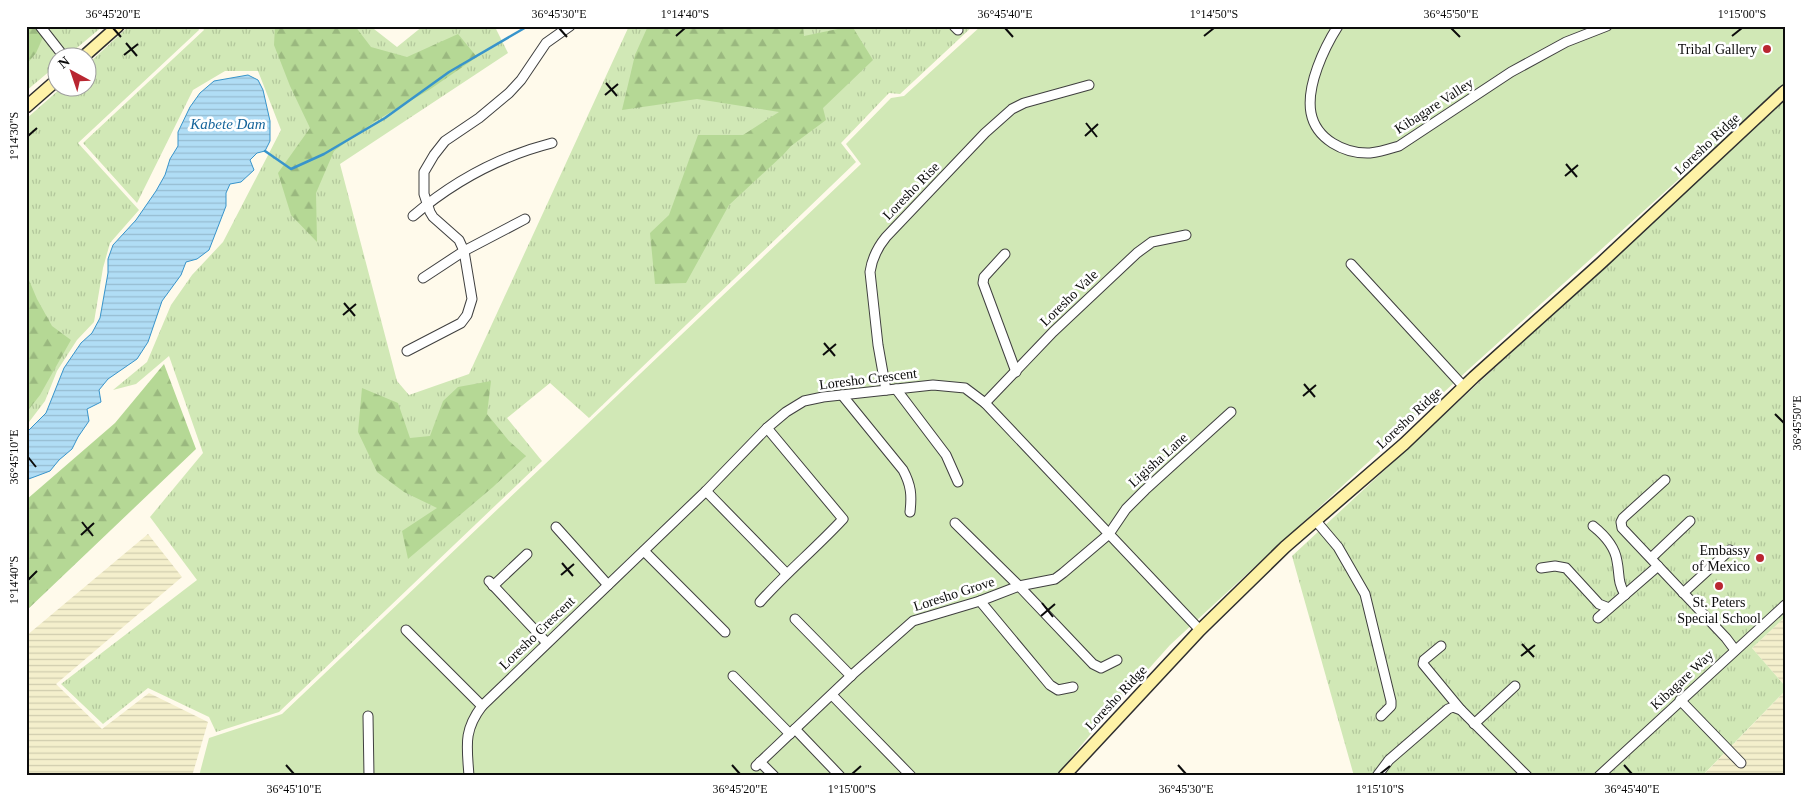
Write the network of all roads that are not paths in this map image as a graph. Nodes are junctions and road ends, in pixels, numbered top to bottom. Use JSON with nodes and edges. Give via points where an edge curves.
{"nodes":[{"id":1,"x":40,"y":26,"type":"edge"},
{"id":2,"x":118,"y":26,"type":"edge"},
{"id":3,"x":570,"y":26,"type":"edge"},
{"id":4,"x":1338,"y":26,"type":"edge"},
{"id":5,"x":1607,"y":26,"type":"edge"},
{"id":6,"x":57,"y":48,"type":"edge"},
{"id":7,"x":93,"y":48,"type":"edge"},
{"id":8,"x":1089,"y":85,"type":"dead end"},
{"id":9,"x":48,"y":87,"type":"edge"},
{"id":10,"x":1785,"y":91,"type":"edge"},
{"id":11,"x":26,"y":106,"type":"edge"},
{"id":12,"x":552,"y":143,"type":"dead end"},
{"id":13,"x":428,"y":204,"type":"junction"},
{"id":14,"x":413,"y":216,"type":"dead end"},
{"id":15,"x":525,"y":219,"type":"dead end"},
{"id":16,"x":1186,"y":235,"type":"dead end"},
{"id":17,"x":464,"y":251,"type":"junction"},
{"id":18,"x":1005,"y":254,"type":"dead end"},
{"id":19,"x":1351,"y":264,"type":"dead end"},
{"id":20,"x":423,"y":278,"type":"dead end"},
{"id":21,"x":407,"y":351,"type":"dead end"},
{"id":22,"x":1016,"y":372,"type":"junction"},
{"id":23,"x":1464,"y":387,"type":"junction"},
{"id":24,"x":896,"y":389,"type":"junction"},
{"id":25,"x":886,"y":390,"type":"junction"},
{"id":26,"x":842,"y":395,"type":"junction"},
{"id":27,"x":985,"y":403,"type":"junction"},
{"id":28,"x":1232,"y":412,"type":"dead end"},
{"id":29,"x":767,"y":428,"type":"junction"},
{"id":30,"x":1665,"y":480,"type":"dead end"},
{"id":31,"x":958,"y":482,"type":"dead end"},
{"id":32,"x":706,"y":491,"type":"junction"},
{"id":33,"x":910,"y":512,"type":"dead end"},
{"id":34,"x":1316,"y":521,"type":"junction"},
{"id":35,"x":1690,"y":521,"type":"dead end"},
{"id":36,"x":955,"y":523,"type":"dead end"},
{"id":37,"x":1593,"y":526,"type":"dead end"},
{"id":38,"x":556,"y":527,"type":"dead end"},
{"id":39,"x":1109,"y":534,"type":"junction"},
{"id":40,"x":644,"y":550,"type":"junction"},
{"id":41,"x":1730,"y":550,"type":"dead end"},
{"id":42,"x":527,"y":554,"type":"dead end"},
{"id":43,"x":1650,"y":558,"type":"junction"},
{"id":44,"x":1658,"y":566,"type":"junction"},
{"id":45,"x":1541,"y":568,"type":"dead end"},
{"id":46,"x":786,"y":573,"type":"junction"},
{"id":47,"x":608,"y":585,"type":"junction"},
{"id":48,"x":1019,"y":586,"type":"junction"},
{"id":49,"x":1683,"y":593,"type":"junction"},
{"id":50,"x":1625,"y":595,"type":"junction"},
{"id":51,"x":980,"y":601,"type":"junction"},
{"id":52,"x":760,"y":602,"type":"dead end"},
{"id":53,"x":1785,"y":605,"type":"edge"},
{"id":54,"x":1609,"y":608,"type":"junction"},
{"id":55,"x":1598,"y":618,"type":"dead end"},
{"id":56,"x":795,"y":619,"type":"dead end"},
{"id":57,"x":406,"y":630,"type":"dead end"},
{"id":58,"x":1200,"y":630,"type":"junction"},
{"id":59,"x":725,"y":632,"type":"dead end"},
{"id":60,"x":547,"y":643,"type":"junction"},
{"id":61,"x":1441,"y":646,"type":"dead end"},
{"id":62,"x":1735,"y":650,"type":"junction"},
{"id":63,"x":1117,"y":660,"type":"dead end"},
{"id":64,"x":733,"y":676,"type":"dead end"},
{"id":65,"x":851,"y":676,"type":"junction"},
{"id":66,"x":1515,"y":686,"type":"dead end"},
{"id":67,"x":1073,"y":687,"type":"dead end"},
{"id":68,"x":832,"y":695,"type":"junction"},
{"id":69,"x":1680,"y":700,"type":"junction"},
{"id":70,"x":482,"y":706,"type":"junction"},
{"id":71,"x":1461,"y":710,"type":"junction"},
{"id":72,"x":368,"y":716,"type":"dead end"},
{"id":73,"x":1381,"y":716,"type":"dead end"},
{"id":74,"x":1474,"y":724,"type":"junction"},
{"id":75,"x":792,"y":732,"type":"junction"},
{"id":76,"x":1741,"y":763,"type":"dead end"},
{"id":77,"x":368,"y":776,"type":"edge"},
{"id":78,"x":469,"y":776,"type":"edge"},
{"id":79,"x":774,"y":776,"type":"edge"},
{"id":80,"x":840,"y":776,"type":"edge"},
{"id":81,"x":911,"y":776,"type":"edge"},
{"id":82,"x":1064,"y":776,"type":"edge"},
{"id":83,"x":1377,"y":776,"type":"edge"},
{"id":84,"x":1527,"y":776,"type":"edge"},
{"id":85,"x":1599,"y":776,"type":"edge"}],
"edges":[{"from":1,"to":6,"type":"street"},
{"from":2,"to":7,"type":"main road"},
{"from":3,"to":13,"type":"street","via":[[546,43],[509,92],[454,134],[434,155],[424,172],[424,194]]},
{"from":4,"to":5,"type":"street","name":"Kibagare Valley","via":[[1321,58],[1310,100],[1311,114],[1328,141],[1367,153],[1399,146],[1511,72],[1566,42]]},
{"from":8,"to":25,"type":"street","name":"Loresho Rise","via":[[1012,109],[985,133],[876,251],[870,272]]},
{"from":9,"to":11,"type":"main road"},
{"from":10,"to":23,"type":"main road","name":"Loresho Ridge"},
{"from":12,"to":13,"type":"street","via":[[496,162]]},
{"from":13,"to":14,"type":"street"},
{"from":13,"to":17,"type":"street","via":[[433,217],[459,240]]},
{"from":15,"to":17,"type":"street"},
{"from":16,"to":22,"type":"street","name":"Loresho Vale","via":[[1146,245],[1053,332]]},
{"from":17,"to":20,"type":"street"},
{"from":17,"to":21,"type":"street","via":[[472,299],[468,315],[461,323]]},
{"from":18,"to":22,"type":"street","via":[[984,276],[983,283]]},
{"from":19,"to":23,"type":"street"},
{"from":22,"to":27,"type":"street","name":"Loresho Vale"},
{"from":23,"to":34,"type":"main road","name":"Loresho Ridge"},
{"from":24,"to":25,"type":"street","name":"Loresho Crescent"},
{"from":24,"to":27,"type":"street","name":"Loresho Crescent","via":[[954,386],[965,388]]},
{"from":24,"to":31,"type":"street","via":[[946,455]]},
{"from":25,"to":26,"type":"street","name":"Loresho Crescent"},
{"from":26,"to":29,"type":"street","name":"Loresho Crescent","via":[[804,402]]},
{"from":26,"to":33,"type":"street","via":[[903,470],[910,483]]},
{"from":27,"to":39,"type":"street","name":"Loresho Crescent"},
{"from":28,"to":39,"type":"street","name":"Ligisha Lane","via":[[1145,490],[1126,509]]},
{"from":29,"to":32,"type":"street","name":"Loresho Crescent"},
{"from":29,"to":46,"type":"street","via":[[843,519]]},
{"from":30,"to":43,"type":"street","via":[[1621,522],[1622,528]]},
{"from":32,"to":40,"type":"street","name":"Loresho Crescent"},
{"from":32,"to":46,"type":"street"},
{"from":34,"to":58,"type":"main road","name":"Loresho Ridge"},
{"from":34,"to":73,"type":"street","via":[[1338,547],[1365,594],[1391,701],[1391,706]]},
{"from":35,"to":43,"type":"street"},
{"from":36,"to":48,"type":"street"},
{"from":37,"to":50,"type":"street","via":[[1605,536],[1617,559],[1619,583]]},
{"from":38,"to":47,"type":"street"},
{"from":39,"to":48,"type":"street","name":"Loresho Grove","via":[[1055,578]]},
{"from":39,"to":58,"type":"street","name":"Loresho Crescent"},
{"from":40,"to":47,"type":"street","name":"Loresho Crescent"},
{"from":40,"to":59,"type":"street"},
{"from":41,"to":49,"type":"street"},
{"from":42,"to":60,"type":"street","via":[[491,584]]},
{"from":43,"to":44,"type":"street"},
{"from":44,"to":49,"type":"street"},
{"from":44,"to":50,"type":"street"},
{"from":45,"to":54,"type":"street","via":[[1566,568],[1600,604]]},
{"from":46,"to":52,"type":"street"},
{"from":47,"to":60,"type":"street","name":"Loresho Crescent"},
{"from":48,"to":51,"type":"street","name":"Loresho Grove"},
{"from":48,"to":63,"type":"street","via":[[1093,664],[1101,668]]},
{"from":49,"to":62,"type":"street"},
{"from":50,"to":54,"type":"street"},
{"from":51,"to":65,"type":"street","name":"Loresho Grove","via":[[913,621]]},
{"from":51,"to":67,"type":"street","via":[[1050,685],[1058,690]]},
{"from":53,"to":62,"type":"street","name":"Kibagare Way"},
{"from":54,"to":55,"type":"street"},
{"from":56,"to":65,"type":"street"},
{"from":57,"to":70,"type":"street"},
{"from":58,"to":82,"type":"main road","name":"Loresho Ridge"},
{"from":60,"to":70,"type":"street","name":"Loresho Crescent"},
{"from":61,"to":71,"type":"street","via":[[1423,664]]},
{"from":62,"to":69,"type":"street","name":"Kibagare Way"},
{"from":64,"to":75,"type":"street"},
{"from":65,"to":68,"type":"street","name":"Loresho Grove"},
{"from":66,"to":74,"type":"street"},
{"from":68,"to":75,"type":"street","name":"Loresho Grove"},
{"from":68,"to":81,"type":"street"},
{"from":69,"to":76,"type":"street"},
{"from":69,"to":85,"type":"street","name":"Kibagare Way"},
{"from":70,"to":78,"type":"street","name":"Loresho Crescent","via":[[468,730]]},
{"from":71,"to":74,"type":"street"},
{"from":71,"to":83,"type":"street","via":[[1448,709],[1389,760]]},
{"from":72,"to":77,"type":"street"},
{"from":74,"to":84,"type":"street"},
{"from":75,"to":79,"type":"street","name":"Loresho Grove","via":[[758,764]]},
{"from":75,"to":80,"type":"street"}]}
